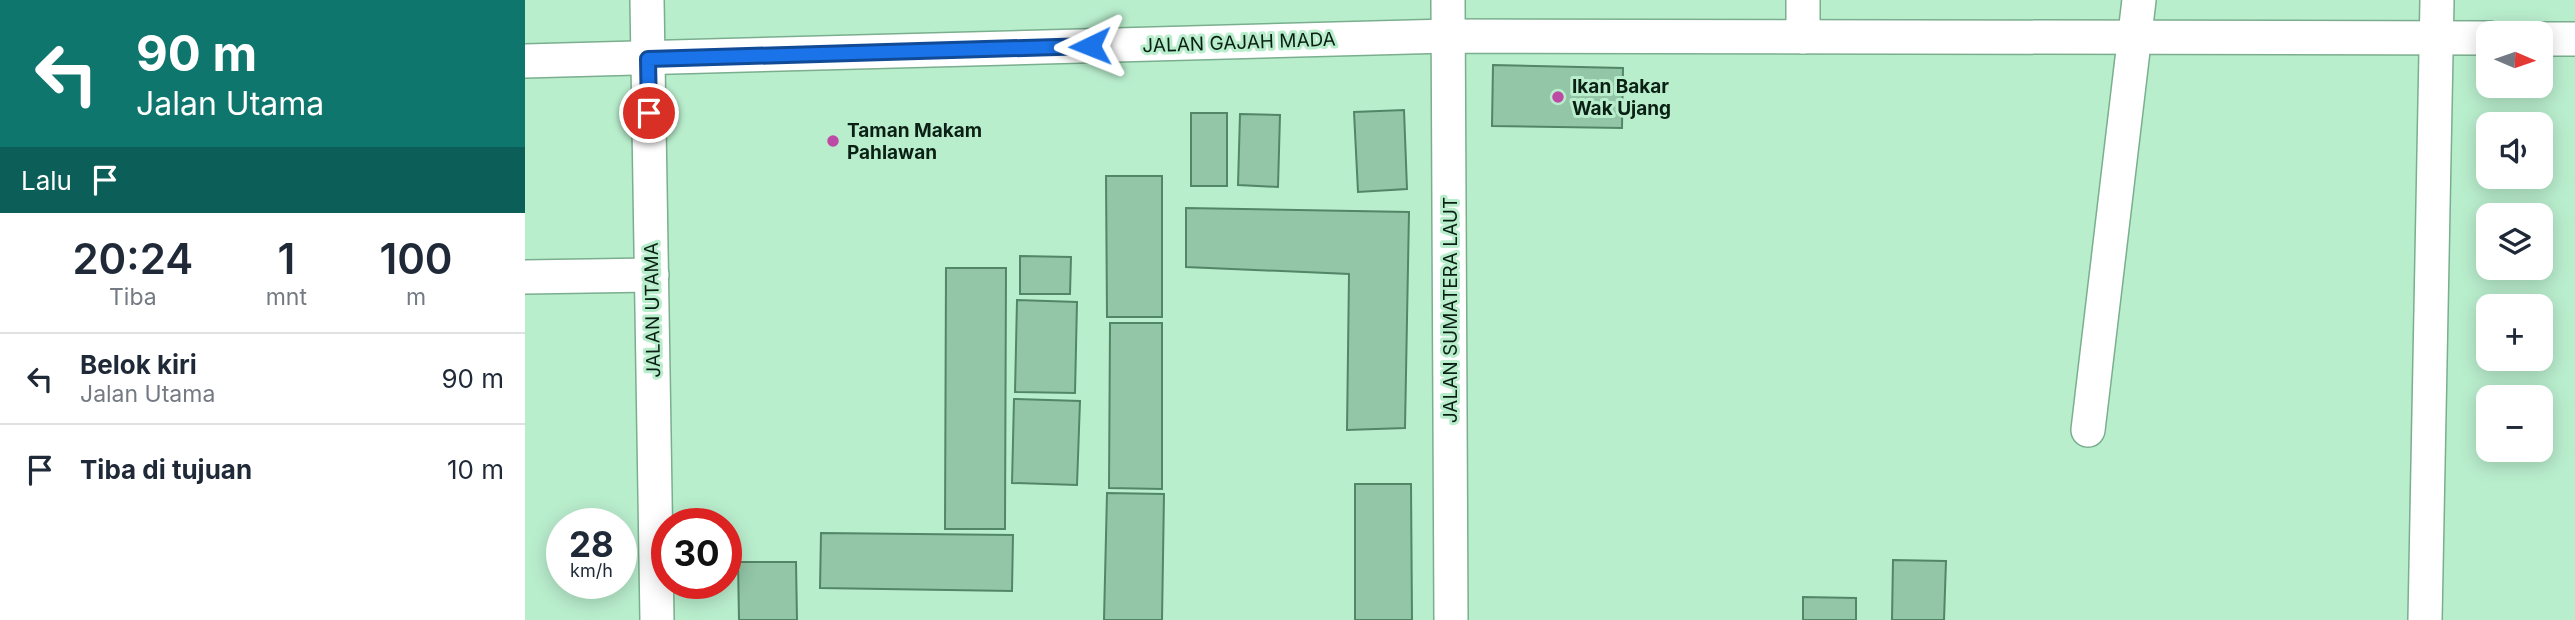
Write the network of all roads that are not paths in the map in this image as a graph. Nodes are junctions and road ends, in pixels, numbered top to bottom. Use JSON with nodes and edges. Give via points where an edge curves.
{"nodes":[{"id":1,"x":647,"y":0,"type":"edge"},
{"id":2,"x":1448,"y":0,"type":"edge"},
{"id":3,"x":1803,"y":0,"type":"edge"},
{"id":4,"x":2139,"y":0,"type":"edge"},
{"id":5,"x":2437,"y":0,"type":"edge"},
{"id":6,"x":1448,"y":36,"type":"junction"},
{"id":7,"x":1803,"y":37,"type":"junction"},
{"id":8,"x":2136,"y":37,"type":"junction"},
{"id":9,"x":2436,"y":38,"type":"junction"},
{"id":10,"x":2476,"y":38,"type":"edge"},
{"id":11,"x":2553,"y":38,"type":"edge"},
{"id":12,"x":2575,"y":39,"type":"edge"},
{"id":13,"x":648,"y":59,"type":"junction"},
{"id":14,"x":525,"y":61,"type":"edge"},
{"id":15,"x":652,"y":275,"type":"junction"},
{"id":16,"x":525,"y":277,"type":"edge"},
{"id":17,"x":2088,"y":430,"type":"dead end"},
{"id":18,"x":657,"y":620,"type":"edge"},
{"id":19,"x":1451,"y":620,"type":"edge"},
{"id":20,"x":2425,"y":620,"type":"edge"}],
"edges":[{"from":1,"to":13,"type":"street","name":"JALAN UTAMA"},
{"from":2,"to":6,"type":"street","name":"JALAN SUMATERA LAUT"},
{"from":3,"to":7,"type":"street"},
{"from":4,"to":8,"type":"street"},
{"from":5,"to":9,"type":"street"},
{"from":6,"to":7,"type":"street","name":"JALAN GAJAH MADA"},
{"from":6,"to":13,"type":"street","name":"JALAN GAJAH MADA"},
{"from":6,"to":19,"type":"street","name":"JALAN SUMATERA LAUT"},
{"from":7,"to":8,"type":"street","name":"JALAN GAJAH MADA"},
{"from":8,"to":9,"type":"street","name":"JALAN GAJAH MADA"},
{"from":8,"to":17,"type":"street"},
{"from":9,"to":10,"type":"street","name":"JALAN GAJAH MADA"},
{"from":9,"to":20,"type":"street"},
{"from":11,"to":12,"type":"street"},
{"from":13,"to":14,"type":"street","name":"JALAN GAJAH MADA"},
{"from":13,"to":15,"type":"street","name":"JALAN UTAMA"},
{"from":15,"to":16,"type":"street"},
{"from":15,"to":18,"type":"street","name":"JALAN UTAMA"}]}
